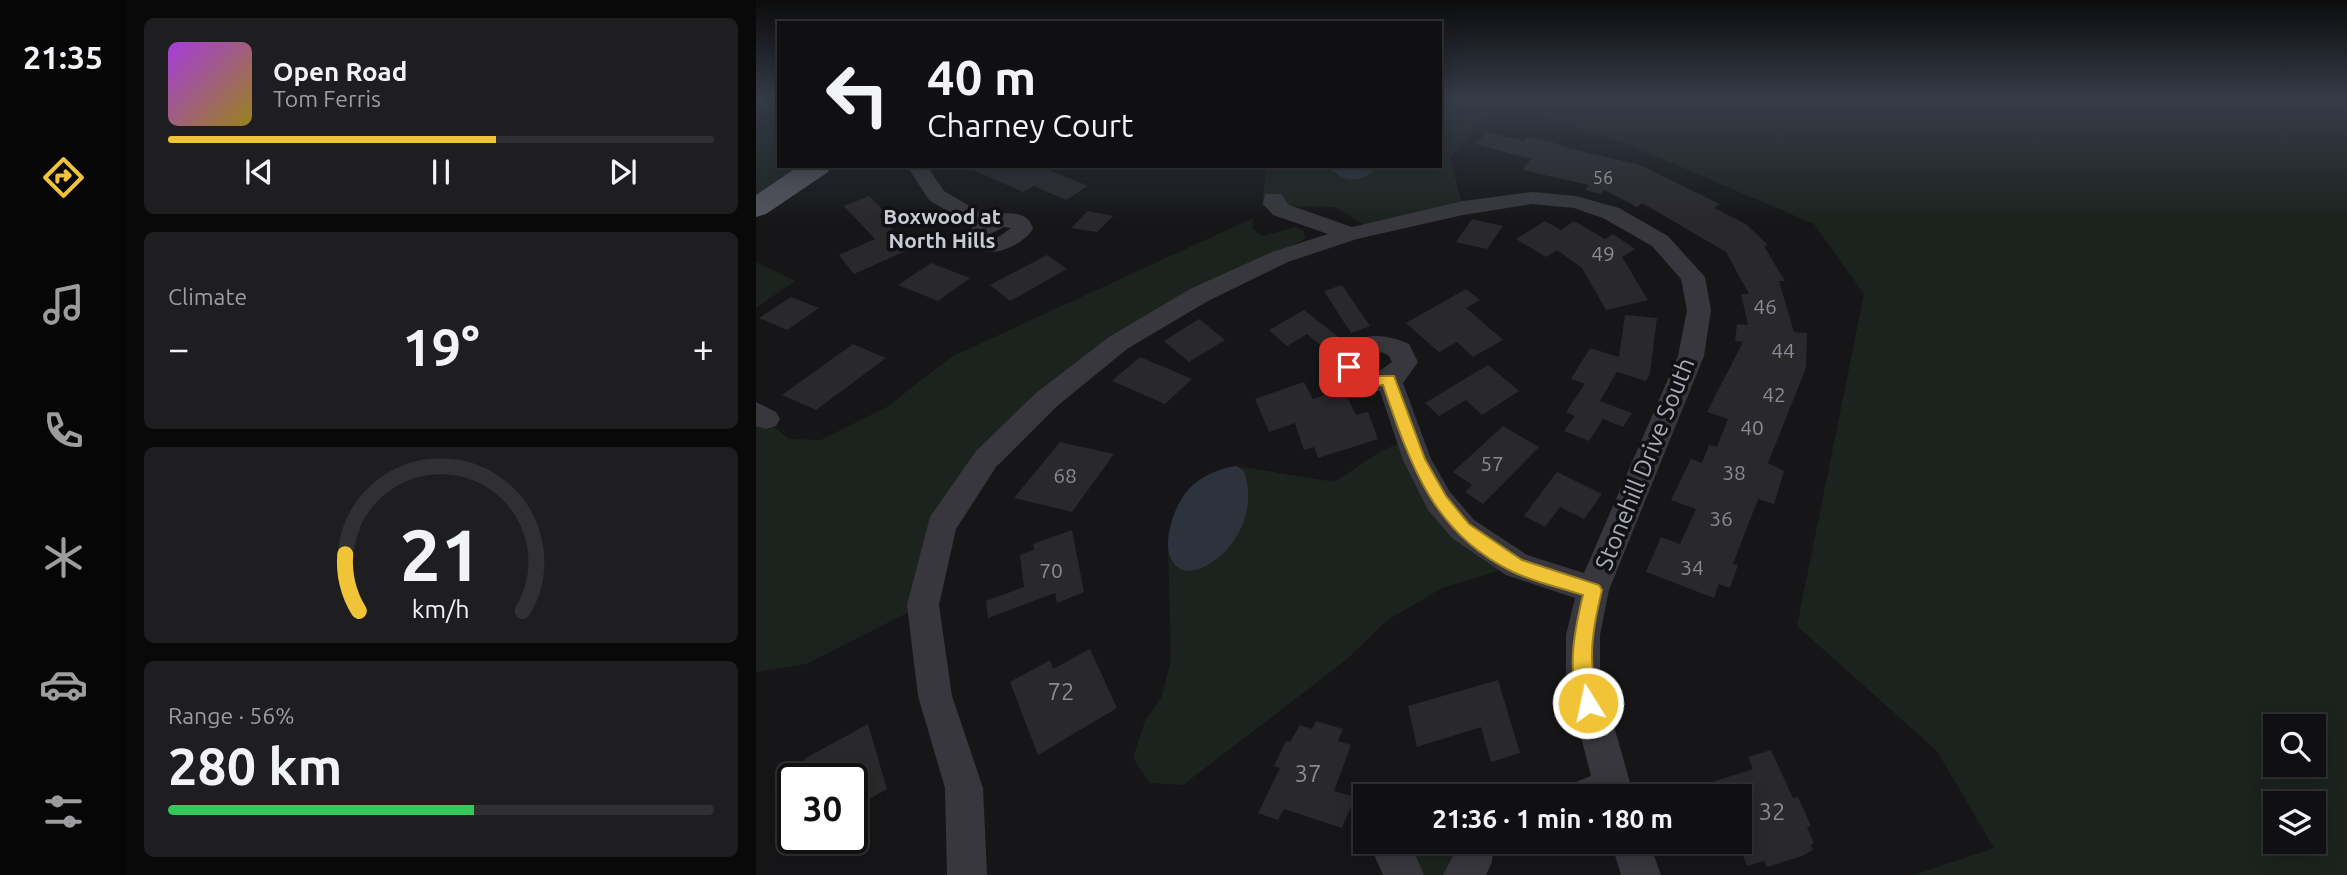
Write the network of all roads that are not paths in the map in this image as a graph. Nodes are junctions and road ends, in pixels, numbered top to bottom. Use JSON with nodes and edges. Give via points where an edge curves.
{"nodes":[{"id":1,"x":815,"y":168,"type":"edge"},
{"id":2,"x":918,"y":168,"type":"edge"},
{"id":3,"x":1273,"y":199,"type":"dead end"},
{"id":4,"x":756,"y":208,"type":"edge"},
{"id":5,"x":986,"y":225,"type":"dead end"},
{"id":6,"x":1351,"y":234,"type":"junction"},
{"id":7,"x":1389,"y":380,"type":"dead end"},
{"id":8,"x":1593,"y":590,"type":"junction"},
{"id":9,"x":1602,"y":784,"type":"edge"},
{"id":10,"x":1395,"y":854,"type":"edge"},
{"id":11,"x":1473,"y":854,"type":"edge"},
{"id":12,"x":1634,"y":854,"type":"edge"},
{"id":13,"x":967,"y":875,"type":"edge"},
{"id":14,"x":1404,"y":875,"type":"edge"},
{"id":15,"x":1463,"y":875,"type":"edge"},
{"id":16,"x":1641,"y":875,"type":"edge"}],
"edges":[{"from":1,"to":4,"type":"main road"},
{"from":2,"to":5,"type":"street","via":[[923,183],[940,200]]},
{"from":3,"to":6,"type":"street","via":[[1281,209]]},
{"from":6,"to":8,"type":"street","name":"Stonehill Drive South","via":[[1463,208],[1532,198],[1576,202],[1611,213],[1660,241],[1693,277],[1699,310],[1691,356]]},
{"from":6,"to":13,"type":"street","name":"Stonehill Drive South","via":[[1280,257],[1222,284],[1118,343],[1046,400],[986,459],[941,526],[923,605],[935,696],[964,788]]},
{"from":7,"to":8,"type":"street","via":[[1417,460],[1440,501],[1463,529],[1517,565]]},
{"from":8,"to":9,"type":"street","name":"Stonehill Drive South","via":[[1583,635],[1583,678]]},
{"from":10,"to":14,"type":"street"},
{"from":11,"to":15,"type":"street"},
{"from":12,"to":16,"type":"street"}]}
